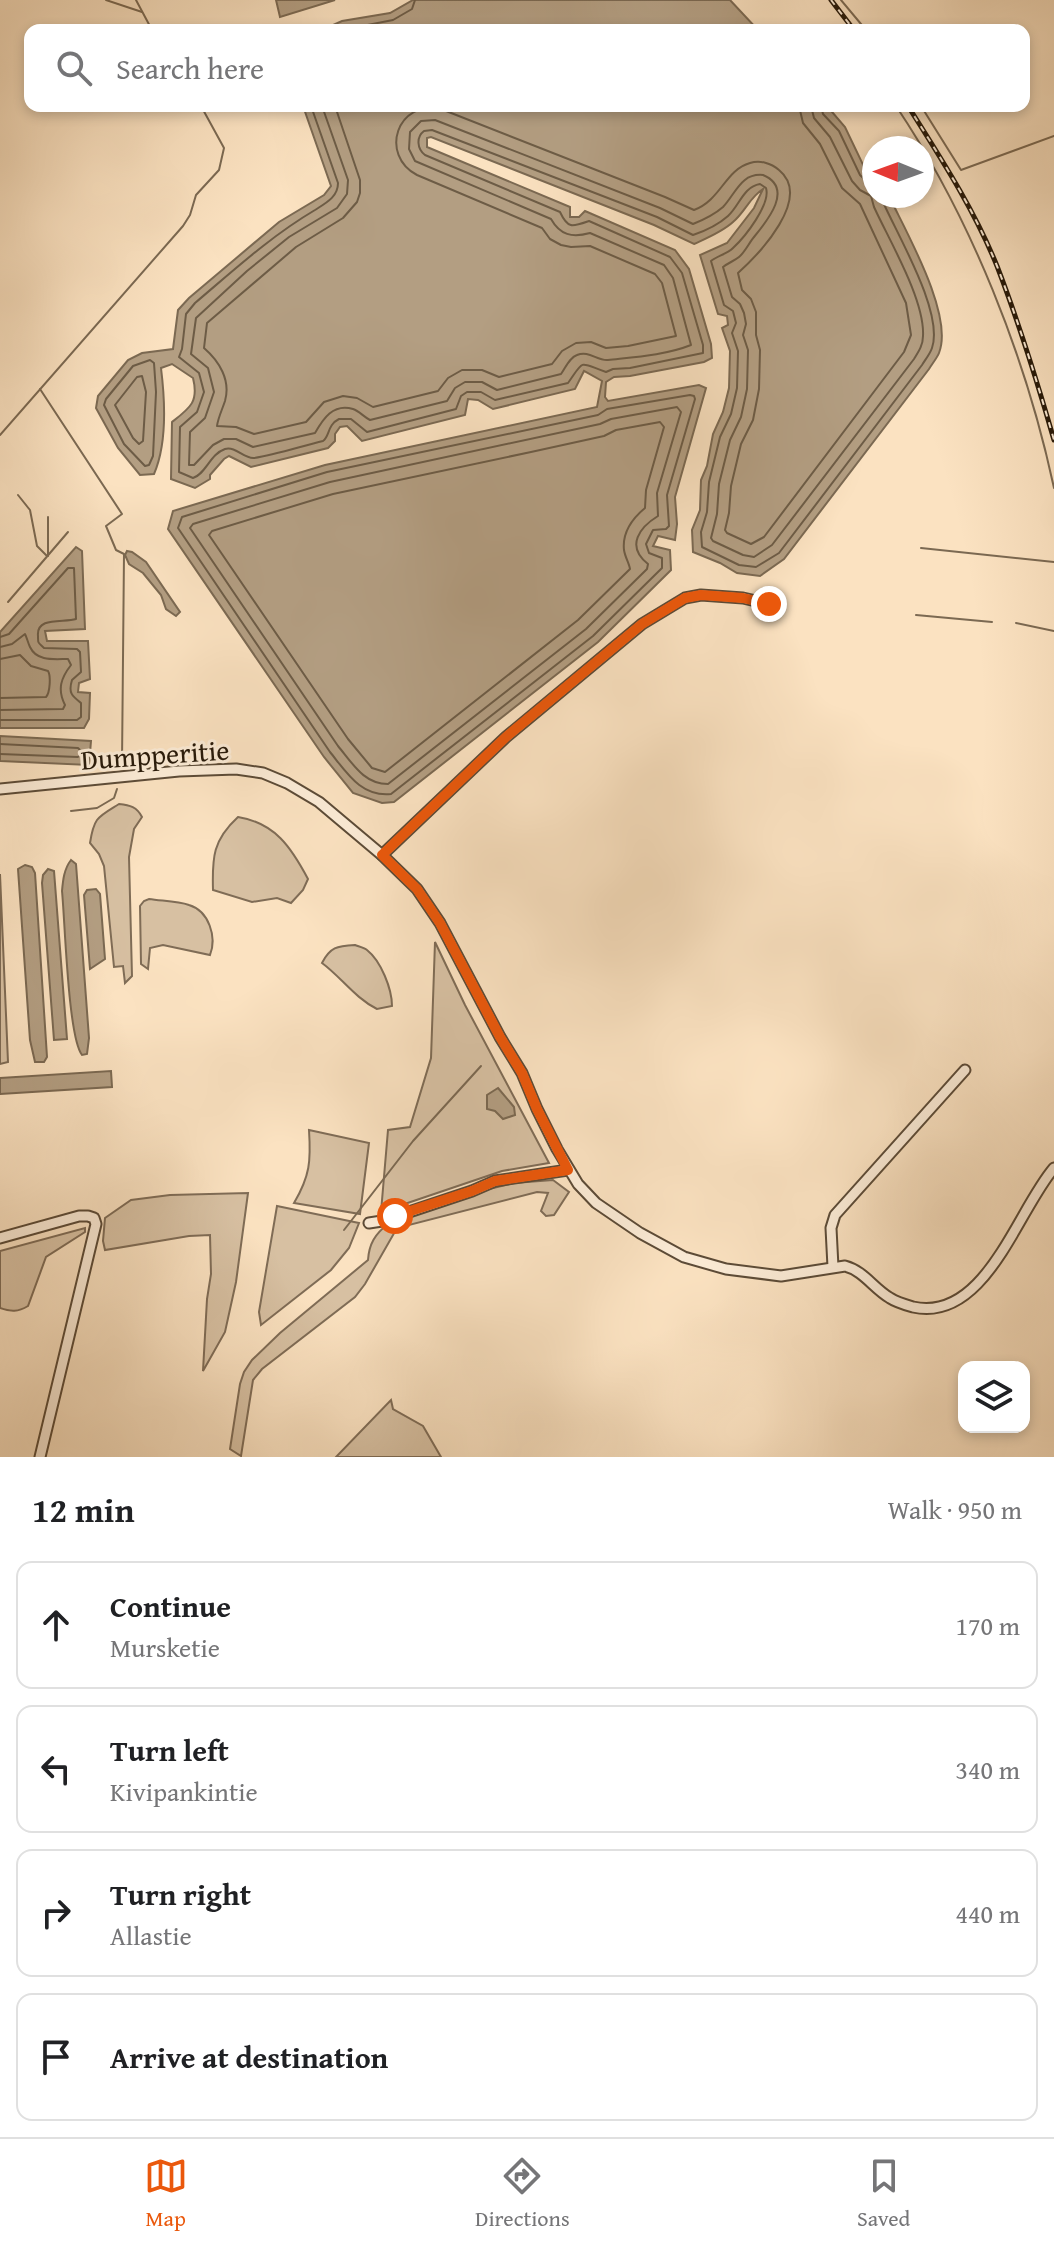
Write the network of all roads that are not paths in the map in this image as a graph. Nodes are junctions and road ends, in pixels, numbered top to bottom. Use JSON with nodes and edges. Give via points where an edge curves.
{"nodes":[{"id":1,"x":769,"y":604,"type":"dead end"},
{"id":2,"x":0,"y":789,"type":"edge"},
{"id":3,"x":382,"y":855,"type":"junction"},
{"id":4,"x":965,"y":1070,"type":"dead end"},
{"id":5,"x":1054,"y":1168,"type":"edge"},
{"id":6,"x":568,"y":1170,"type":"junction"},
{"id":7,"x":369,"y":1223,"type":"dead end"},
{"id":8,"x":0,"y":1238,"type":"edge"},
{"id":9,"x":833,"y":1267,"type":"junction"},
{"id":10,"x":40,"y":1457,"type":"edge"}],
"edges":[{"from":1,"to":3,"type":"street","via":[[701,595],[685,598],[642,624],[506,737]]},
{"from":2,"to":3,"type":"street","name":"Dumpperitie","via":[[179,771],[263,773],[319,802]]},
{"from":3,"to":6,"type":"street","name":"Dumpperitie","via":[[417,889],[440,923]]},
{"from":4,"to":9,"type":"street","via":[[835,1215]]},
{"from":5,"to":9,"type":"street","via":[[991,1267],[964,1298],[914,1307],[890,1298],[854,1269]]},
{"from":6,"to":7,"type":"street","via":[[495,1181]]},
{"from":6,"to":9,"type":"street","name":"Dumpperitie","via":[[596,1203],[684,1257],[781,1276]]},
{"from":8,"to":10,"type":"street","via":[[79,1216],[94,1218],[96,1224]]}]}
